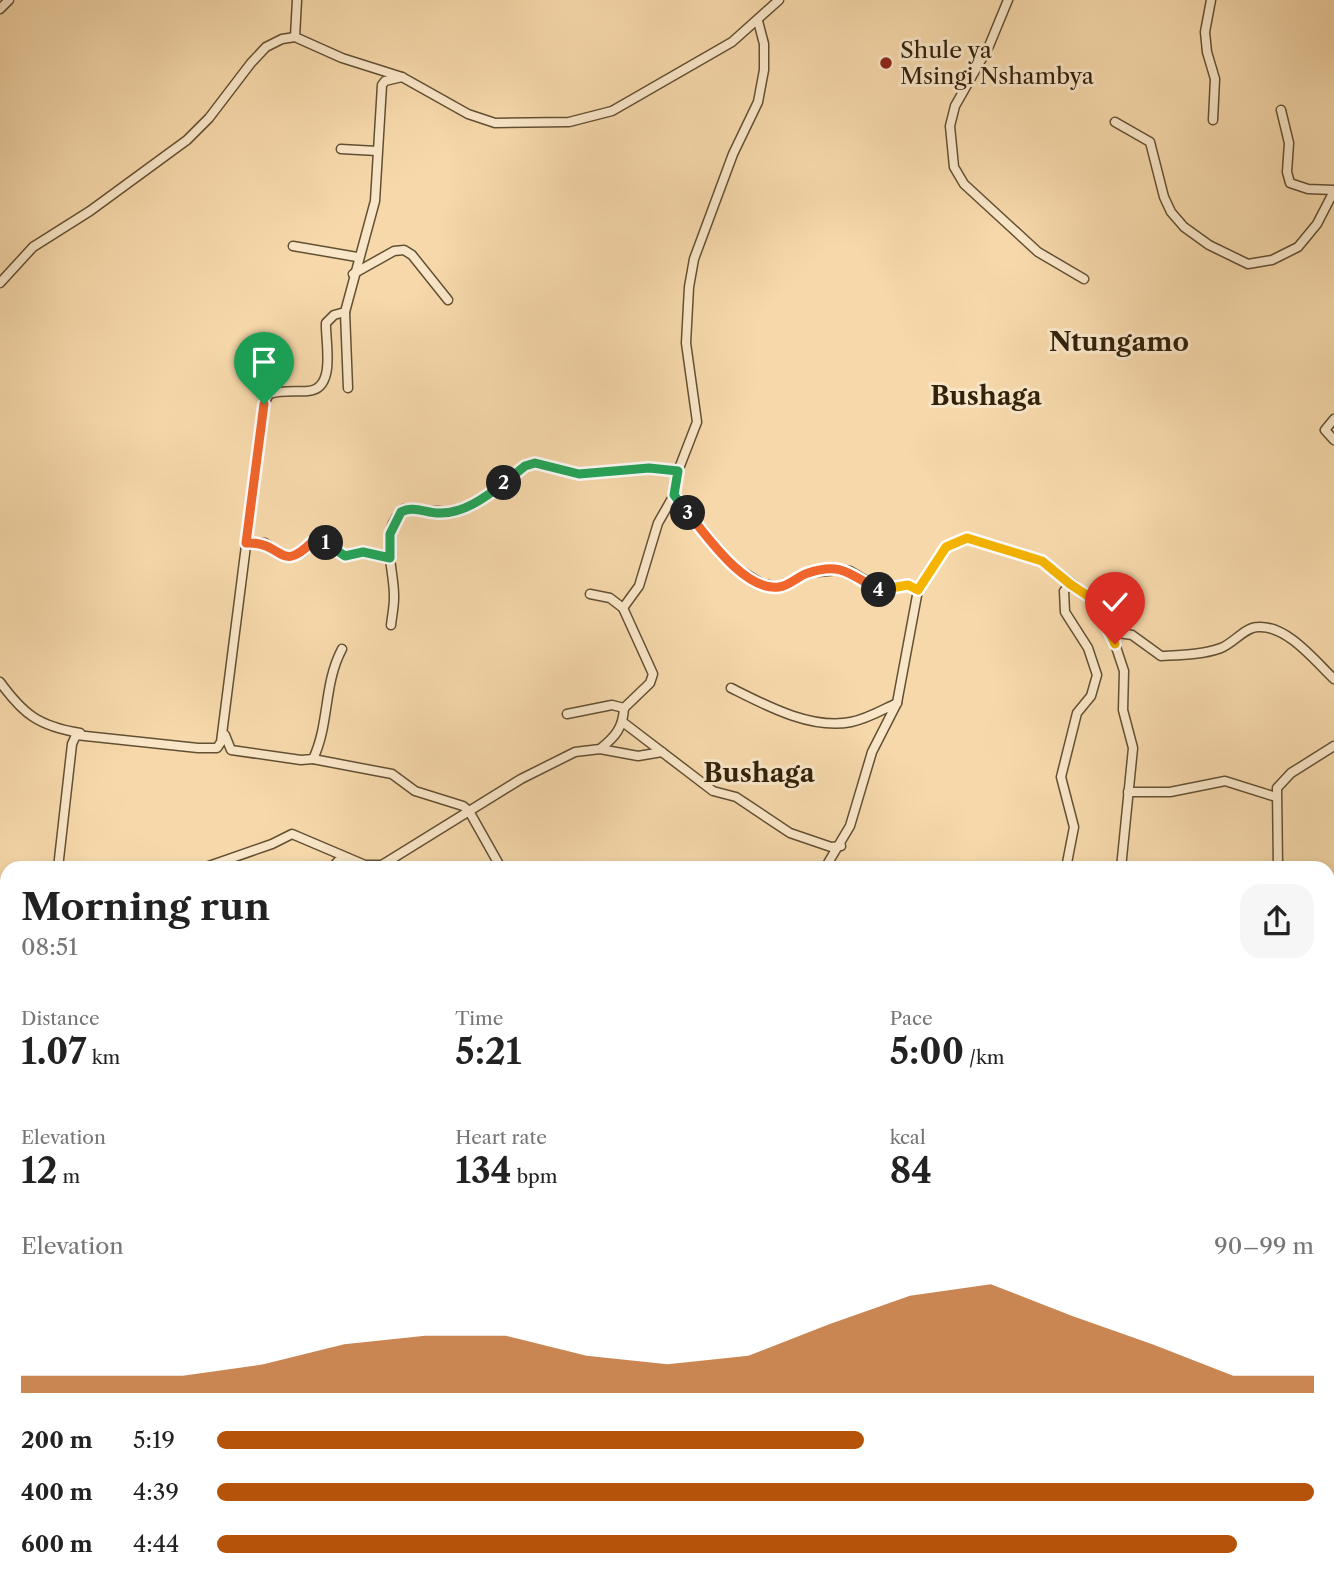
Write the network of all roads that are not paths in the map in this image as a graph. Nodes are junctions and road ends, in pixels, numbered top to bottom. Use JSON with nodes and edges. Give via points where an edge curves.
{"nodes":[{"id":1,"x":9,"y":0,"type":"edge"},
{"id":2,"x":297,"y":0,"type":"edge"},
{"id":3,"x":779,"y":0,"type":"edge"},
{"id":4,"x":1007,"y":0,"type":"edge"},
{"id":5,"x":1210,"y":0,"type":"edge"},
{"id":6,"x":0,"y":9,"type":"edge"},
{"id":7,"x":758,"y":21,"type":"junction"},
{"id":8,"x":295,"y":37,"type":"junction"},
{"id":9,"x":402,"y":77,"type":"junction"},
{"id":10,"x":1282,"y":110,"type":"dead end"},
{"id":11,"x":1213,"y":120,"type":"dead end"},
{"id":12,"x":1115,"y":122,"type":"dead end"},
{"id":13,"x":341,"y":149,"type":"dead end"},
{"id":14,"x":377,"y":151,"type":"junction"},
{"id":15,"x":1334,"y":190,"type":"edge"},
{"id":16,"x":293,"y":246,"type":"dead end"},
{"id":17,"x":357,"y":257,"type":"junction"},
{"id":18,"x":353,"y":274,"type":"junction"},
{"id":19,"x":1084,"y":279,"type":"dead end"},
{"id":20,"x":0,"y":283,"type":"edge"},
{"id":21,"x":448,"y":300,"type":"dead end"},
{"id":22,"x":345,"y":312,"type":"junction"},
{"id":23,"x":348,"y":388,"type":"dead end"},
{"id":24,"x":1334,"y":419,"type":"edge"},
{"id":25,"x":1334,"y":440,"type":"edge"},
{"id":26,"x":678,"y":471,"type":"junction"},
{"id":27,"x":674,"y":495,"type":"junction"},
{"id":28,"x":246,"y":543,"type":"junction"},
{"id":29,"x":390,"y":558,"type":"junction"},
{"id":30,"x":1070,"y":584,"type":"junction"},
{"id":31,"x":918,"y":590,"type":"junction"},
{"id":32,"x":590,"y":594,"type":"dead end"},
{"id":33,"x":622,"y":608,"type":"junction"},
{"id":34,"x":391,"y":625,"type":"dead end"},
{"id":35,"x":1111,"y":632,"type":"junction"},
{"id":36,"x":342,"y":649,"type":"dead end"},
{"id":37,"x":1334,"y":679,"type":"edge"},
{"id":38,"x":0,"y":682,"type":"edge"},
{"id":39,"x":731,"y":688,"type":"dead end"},
{"id":40,"x":897,"y":703,"type":"junction"},
{"id":41,"x":624,"y":708,"type":"junction"},
{"id":42,"x":568,"y":714,"type":"dead end"},
{"id":43,"x":624,"y":723,"type":"junction"},
{"id":44,"x":225,"y":732,"type":"junction"},
{"id":45,"x":80,"y":733,"type":"junction"},
{"id":46,"x":1334,"y":746,"type":"edge"},
{"id":47,"x":600,"y":749,"type":"junction"},
{"id":48,"x":662,"y":752,"type":"junction"},
{"id":49,"x":313,"y":759,"type":"junction"},
{"id":50,"x":1128,"y":792,"type":"junction"},
{"id":51,"x":1276,"y":797,"type":"junction"},
{"id":52,"x":469,"y":811,"type":"junction"},
{"id":53,"x":841,"y":846,"type":"junction"},
{"id":54,"x":348,"y":858,"type":"junction"},
{"id":55,"x":59,"y":861,"type":"edge"},
{"id":56,"x":223,"y":861,"type":"edge"},
{"id":57,"x":338,"y":861,"type":"edge"},
{"id":58,"x":355,"y":861,"type":"edge"},
{"id":59,"x":388,"y":861,"type":"edge"},
{"id":60,"x":497,"y":861,"type":"edge"},
{"id":61,"x":830,"y":861,"type":"edge"},
{"id":62,"x":1067,"y":861,"type":"edge"},
{"id":63,"x":1122,"y":861,"type":"edge"},
{"id":64,"x":1278,"y":861,"type":"edge"}],
"edges":[{"from":1,"to":6,"type":"street"},
{"from":2,"to":8,"type":"street"},
{"from":3,"to":7,"type":"street"},
{"from":4,"to":19,"type":"street","via":[[989,46],[955,106],[950,126],[954,167],[964,184],[1038,252]]},
{"from":5,"to":11,"type":"street","via":[[1205,32],[1215,79]]},
{"from":7,"to":9,"type":"street","via":[[732,42],[612,111],[583,120],[495,122],[468,114]]},
{"from":7,"to":26,"type":"street","via":[[764,44],[758,102],[694,259],[689,287],[687,342],[698,414]]},
{"from":8,"to":9,"type":"street"},
{"from":8,"to":20,"type":"street","via":[[266,47],[187,139],[33,247]]},
{"from":9,"to":14,"type":"street","via":[[382,85]]},
{"from":10,"to":15,"type":"street","via":[[1290,183]]},
{"from":12,"to":15,"type":"street","via":[[1150,142],[1164,197],[1184,227],[1248,264],[1279,258],[1298,247],[1317,224]]},
{"from":13,"to":14,"type":"street"},
{"from":14,"to":17,"type":"street","via":[[375,201]]},
{"from":16,"to":17,"type":"street"},
{"from":17,"to":18,"type":"street"},
{"from":18,"to":21,"type":"street","via":[[404,250]]},
{"from":18,"to":22,"type":"street"},
{"from":22,"to":23,"type":"street"},
{"from":22,"to":28,"type":"street","via":[[326,323],[328,362],[317,389],[277,391],[266,398]]},
{"from":24,"to":25,"type":"street","via":[[1325,430]]},
{"from":26,"to":27,"type":"street"},
{"from":26,"to":29,"type":"street","via":[[649,468],[579,474],[541,463],[525,466],[483,499],[452,512],[411,508],[401,512],[390,534]]},
{"from":27,"to":31,"type":"street","via":[[733,566],[762,584],[779,587],[808,573],[838,570],[850,571],[883,591],[908,585]]},
{"from":27,"to":33,"type":"street","via":[[658,523],[639,586]]},
{"from":28,"to":29,"type":"street","via":[[265,543],[289,557],[317,541],[345,556],[363,552]]},
{"from":28,"to":44,"type":"street"},
{"from":29,"to":34,"type":"street","via":[[395,599]]},
{"from":30,"to":31,"type":"street","via":[[1042,561],[967,538],[946,547]]},
{"from":30,"to":35,"type":"street","via":[[1094,600]]},
{"from":30,"to":62,"type":"street","via":[[1064,591],[1065,612],[1088,648],[1097,675],[1091,696],[1077,713],[1061,777],[1074,827]]},
{"from":31,"to":40,"type":"street"},
{"from":32,"to":33,"type":"street","via":[[610,598]]},
{"from":33,"to":41,"type":"street","via":[[653,674],[650,683]]},
{"from":35,"to":37,"type":"street","via":[[1132,635],[1161,656],[1212,651],[1263,627],[1285,636]]},
{"from":35,"to":50,"type":"street","via":[[1124,671],[1123,710],[1133,748]]},
{"from":36,"to":49,"type":"street","via":[[330,673]]},
{"from":38,"to":45,"type":"street","via":[[33,719]]},
{"from":39,"to":40,"type":"street","via":[[795,716],[839,724]]},
{"from":40,"to":53,"type":"street","via":[[872,752]]},
{"from":41,"to":42,"type":"street","via":[[612,705]]},
{"from":41,"to":43,"type":"street"},
{"from":43,"to":47,"type":"street"},
{"from":43,"to":48,"type":"street"},
{"from":44,"to":45,"type":"street","via":[[215,749]]},
{"from":44,"to":49,"type":"street","via":[[231,750]]},
{"from":45,"to":55,"type":"street","via":[[72,744]]},
{"from":46,"to":51,"type":"street","via":[[1282,781]]},
{"from":47,"to":48,"type":"street","via":[[638,756]]},
{"from":47,"to":52,"type":"street","via":[[575,752]]},
{"from":48,"to":53,"type":"street","via":[[713,791],[736,797],[790,833]]},
{"from":49,"to":52,"type":"street","via":[[392,774],[415,791]]},
{"from":50,"to":51,"type":"street","via":[[1170,792],[1225,781]]},
{"from":50,"to":63,"type":"street"},
{"from":51,"to":64,"type":"street"},
{"from":52,"to":59,"type":"street"},
{"from":52,"to":60,"type":"street"},
{"from":53,"to":61,"type":"street"},
{"from":54,"to":56,"type":"street","via":[[292,834]]},
{"from":54,"to":57,"type":"street"},
{"from":54,"to":58,"type":"street"}]}
